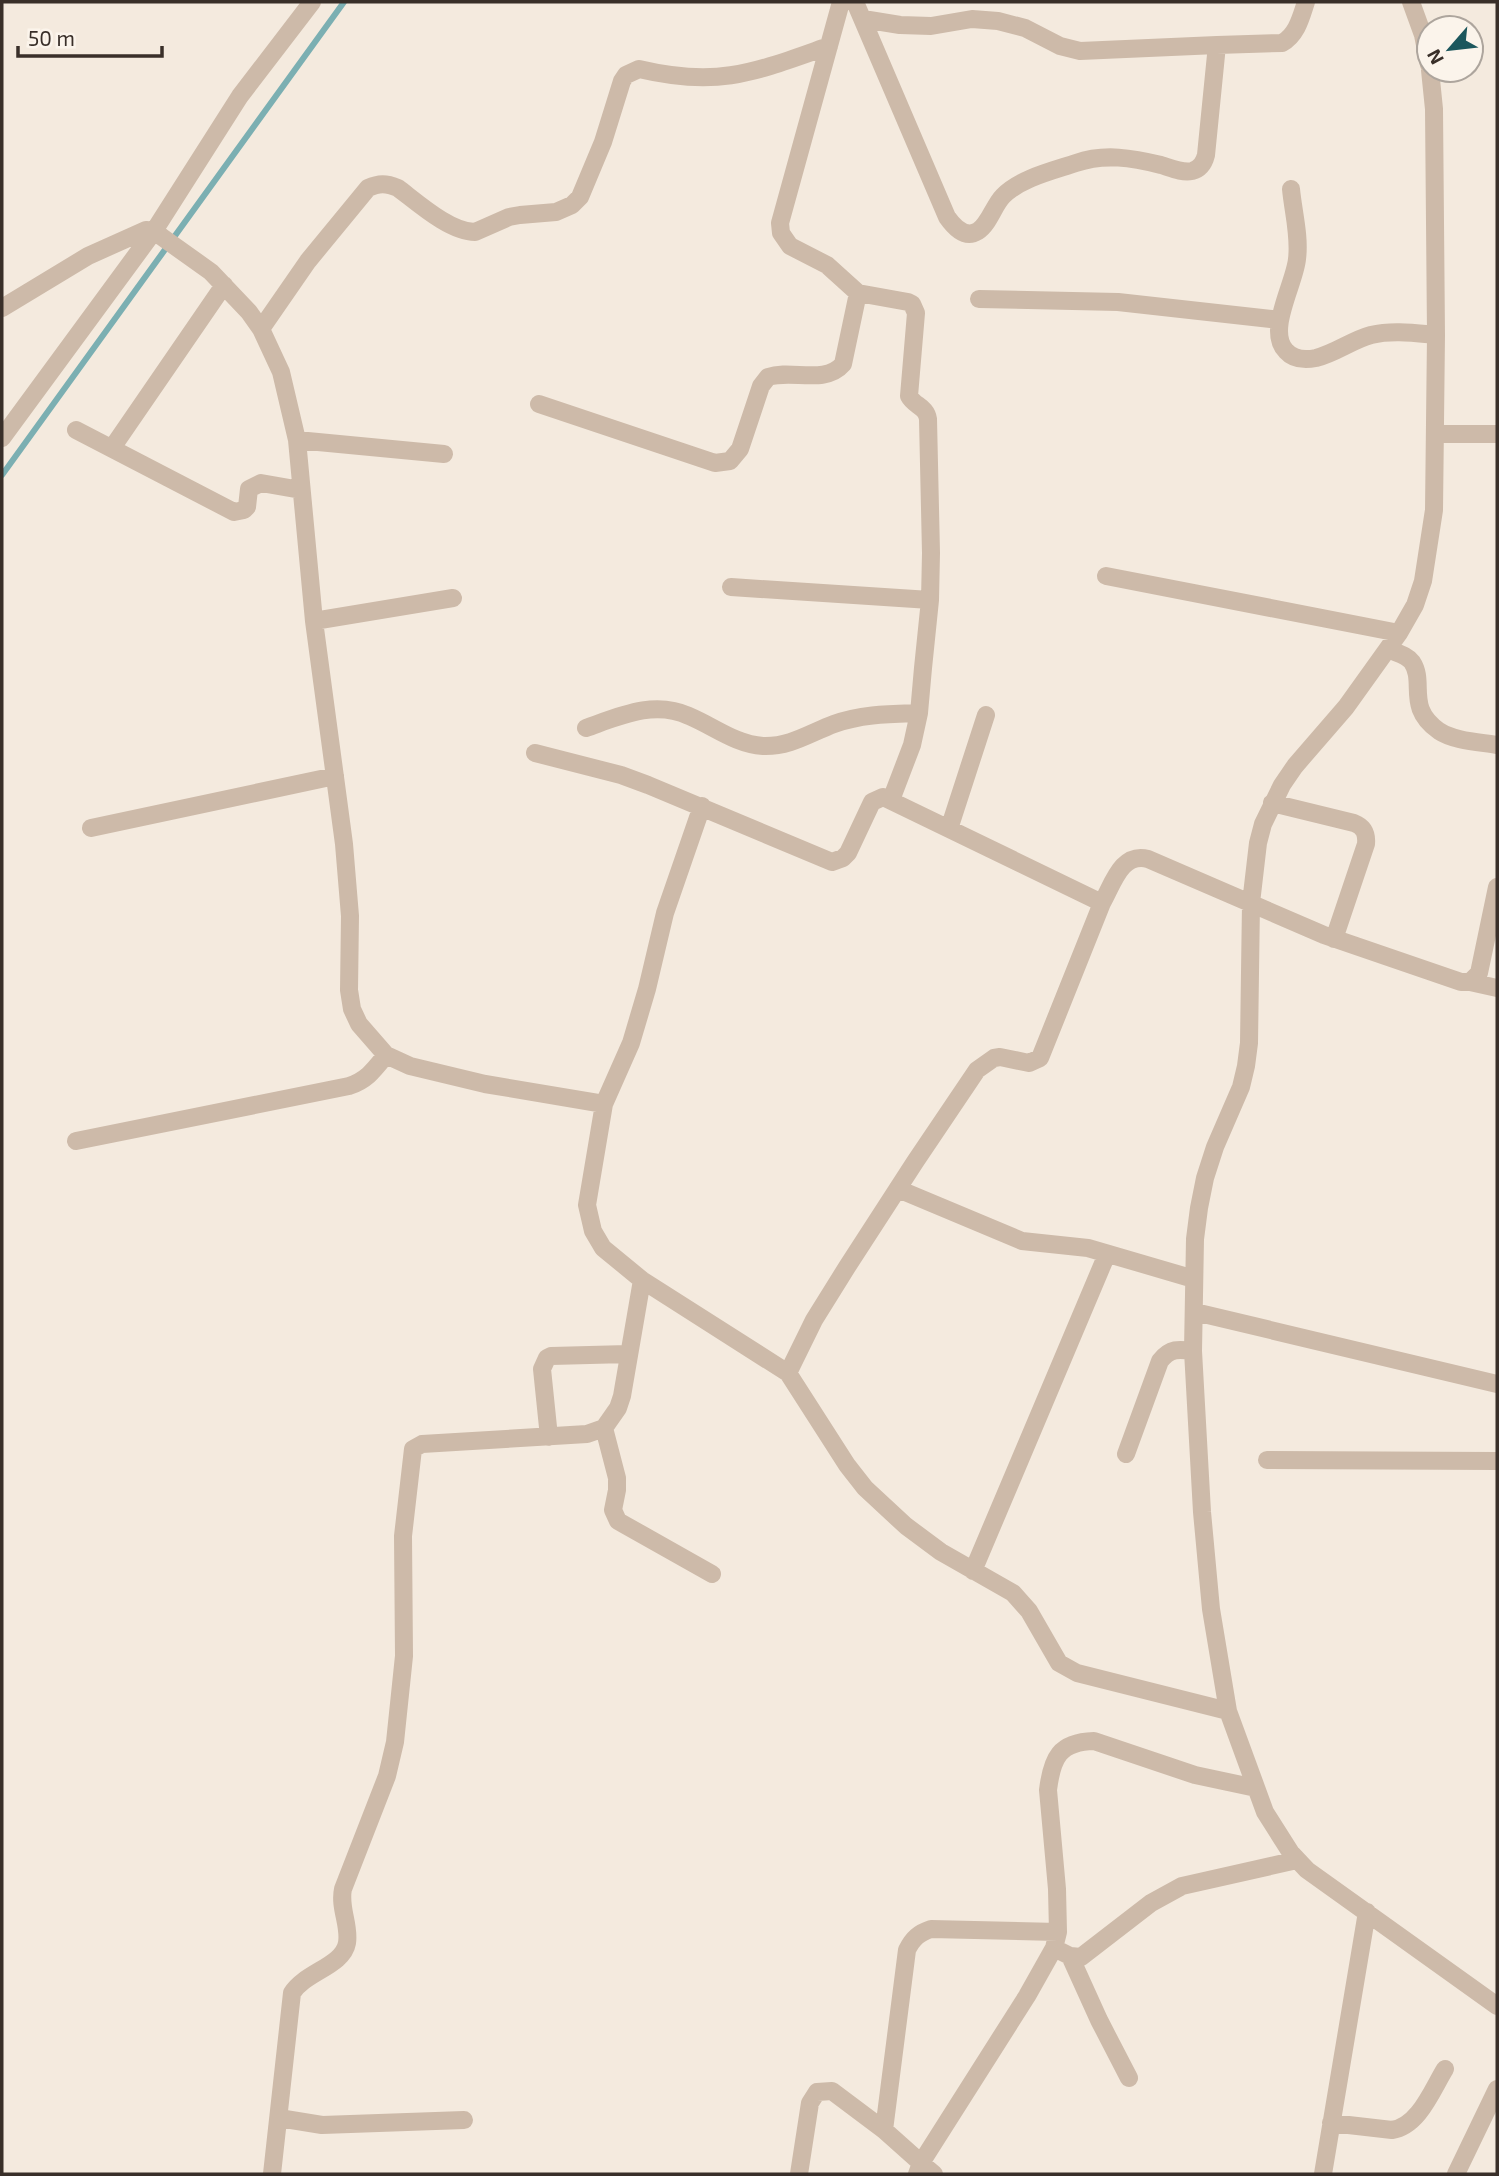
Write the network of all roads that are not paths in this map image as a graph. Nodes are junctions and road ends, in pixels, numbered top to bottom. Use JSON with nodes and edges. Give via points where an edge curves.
{"nodes":[{"id":1,"x":312,"y":2,"type":"edge"},
{"id":2,"x":841,"y":2,"type":"edge"},
{"id":3,"x":855,"y":2,"type":"edge"},
{"id":4,"x":1306,"y":2,"type":"edge"},
{"id":5,"x":863,"y":19,"type":"junction"},
{"id":6,"x":1217,"y":45,"type":"junction"},
{"id":7,"x":829,"y":46,"type":"junction"},
{"id":8,"x":1431,"y":84,"type":"edge"},
{"id":9,"x":1290,"y":189,"type":"dead end"},
{"id":10,"x":164,"y":238,"type":"junction"},
{"id":11,"x":224,"y":285,"type":"junction"},
{"id":12,"x":858,"y":293,"type":"junction"},
{"id":13,"x":979,"y":299,"type":"dead end"},
{"id":14,"x":2,"y":307,"type":"edge"},
{"id":15,"x":1280,"y":320,"type":"junction"},
{"id":16,"x":261,"y":329,"type":"junction"},
{"id":17,"x":1436,"y":335,"type":"junction"},
{"id":18,"x":539,"y":404,"type":"dead end"},
{"id":19,"x":76,"y":430,"type":"dead end"},
{"id":20,"x":1435,"y":434,"type":"junction"},
{"id":21,"x":1497,"y":434,"type":"edge"},
{"id":22,"x":2,"y":438,"type":"edge"},
{"id":23,"x":296,"y":440,"type":"junction"},
{"id":24,"x":112,"y":449,"type":"junction"},
{"id":25,"x":444,"y":454,"type":"dead end"},
{"id":26,"x":301,"y":490,"type":"junction"},
{"id":27,"x":1106,"y":576,"type":"dead end"},
{"id":28,"x":731,"y":587,"type":"dead end"},
{"id":29,"x":453,"y":598,"type":"dead end"},
{"id":30,"x":930,"y":600,"type":"junction"},
{"id":31,"x":314,"y":621,"type":"junction"},
{"id":32,"x":1399,"y":633,"type":"junction"},
{"id":33,"x":1388,"y":649,"type":"junction"},
{"id":34,"x":919,"y":713,"type":"junction"},
{"id":35,"x":986,"y":715,"type":"dead end"},
{"id":36,"x":586,"y":728,"type":"dead end"},
{"id":37,"x":1497,"y":745,"type":"edge"},
{"id":38,"x":535,"y":753,"type":"dead end"},
{"id":39,"x":334,"y":776,"type":"junction"},
{"id":40,"x":891,"y":800,"type":"junction"},
{"id":41,"x":1272,"y":803,"type":"junction"},
{"id":42,"x":702,"y":806,"type":"junction"},
{"id":43,"x":91,"y":828,"type":"dead end"},
{"id":44,"x":949,"y":829,"type":"junction"},
{"id":45,"x":1497,"y":887,"type":"edge"},
{"id":46,"x":1102,"y":903,"type":"junction"},
{"id":47,"x":1251,"y":903,"type":"junction"},
{"id":48,"x":1335,"y":939,"type":"junction"},
{"id":49,"x":1469,"y":982,"type":"junction"},
{"id":50,"x":1497,"y":988,"type":"edge"},
{"id":51,"x":386,"y":1055,"type":"junction"},
{"id":52,"x":604,"y":1104,"type":"junction"},
{"id":53,"x":76,"y":1141,"type":"dead end"},
{"id":54,"x":898,"y":1189,"type":"junction"},
{"id":55,"x":1107,"y":1254,"type":"junction"},
{"id":56,"x":1194,"y":1279,"type":"junction"},
{"id":57,"x":642,"y":1280,"type":"junction"},
{"id":58,"x":1195,"y":1312,"type":"junction"},
{"id":59,"x":1193,"y":1351,"type":"junction"},
{"id":60,"x":628,"y":1353,"type":"junction"},
{"id":61,"x":788,"y":1373,"type":"junction"},
{"id":62,"x":1497,"y":1384,"type":"edge"},
{"id":63,"x":604,"y":1428,"type":"junction"},
{"id":64,"x":550,"y":1437,"type":"junction"},
{"id":65,"x":1126,"y":1454,"type":"dead end"},
{"id":66,"x":1267,"y":1460,"type":"dead end"},
{"id":67,"x":1497,"y":1461,"type":"edge"},
{"id":68,"x":973,"y":1571,"type":"junction"},
{"id":69,"x":712,"y":1574,"type":"dead end"},
{"id":70,"x":1228,"y":1711,"type":"junction"},
{"id":71,"x":1256,"y":1788,"type":"junction"},
{"id":72,"x":1297,"y":1860,"type":"junction"},
{"id":73,"x":1367,"y":1912,"type":"junction"},
{"id":74,"x":1061,"y":1945,"type":"junction"},
{"id":75,"x":1497,"y":2006,"type":"edge"},
{"id":76,"x":1445,"y":2069,"type":"dead end"},
{"id":77,"x":1129,"y":2078,"type":"dead end"},
{"id":78,"x":1497,"y":2090,"type":"edge"},
{"id":79,"x":279,"y":2118,"type":"junction"},
{"id":80,"x":464,"y":2120,"type":"dead end"},
{"id":81,"x":1331,"y":2123,"type":"junction"},
{"id":82,"x":884,"y":2130,"type":"junction"},
{"id":83,"x":924,"y":2171,"type":"edge"},
{"id":84,"x":272,"y":2174,"type":"edge"},
{"id":85,"x":799,"y":2174,"type":"edge"},
{"id":86,"x":1323,"y":2174,"type":"edge"},
{"id":87,"x":1456,"y":2174,"type":"edge"}],
"edges":[{"from":1,"to":10,"type":"street","via":[[240,96]]},
{"from":2,"to":7,"type":"street"},
{"from":3,"to":5,"type":"street"},
{"from":4,"to":6,"type":"street","via":[[1297,28],[1282,43]]},
{"from":5,"to":6,"type":"street","via":[[931,26],[972,19],[998,21],[1080,51]]},
{"from":5,"to":6,"type":"street","via":[[947,218],[954,227],[971,233],[979,231],[997,203],[1016,186],[1082,161],[1118,157],[1184,171],[1197,169],[1206,156]]},
{"from":7,"to":12,"type":"street","via":[[780,233],[790,246],[827,265]]},
{"from":7,"to":16,"type":"street","via":[[730,76],[686,78],[632,71],[622,80],[580,197],[556,212],[520,215],[467,232],[398,188],[378,183],[368,188],[308,261]]},
{"from":8,"to":17,"type":"street"},
{"from":9,"to":15,"type":"street","via":[[1297,261]]},
{"from":10,"to":11,"type":"street"},
{"from":10,"to":14,"type":"street","via":[[141,232],[88,256]]},
{"from":10,"to":22,"type":"street"},
{"from":11,"to":16,"type":"street"},
{"from":11,"to":24,"type":"street"},
{"from":12,"to":18,"type":"street","via":[[843,364],[827,375],[768,377],[740,449],[730,461],[715,463]]},
{"from":12,"to":30,"type":"street","via":[[908,302],[916,313],[909,396],[928,419]]},
{"from":13,"to":15,"type":"street","via":[[1118,302]]},
{"from":15,"to":17,"type":"street","via":[[1283,348],[1307,359],[1369,336],[1393,332]]},
{"from":16,"to":23,"type":"street","via":[[281,372]]},
{"from":17,"to":20,"type":"street"},
{"from":19,"to":24,"type":"street"},
{"from":20,"to":21,"type":"street"},
{"from":20,"to":32,"type":"street","via":[[1430,546],[1415,605]]},
{"from":23,"to":25,"type":"street"},
{"from":23,"to":26,"type":"street"},
{"from":24,"to":26,"type":"street","via":[[234,512],[247,507],[249,489],[257,484]]},
{"from":26,"to":31,"type":"street"},
{"from":27,"to":32,"type":"street"},
{"from":28,"to":30,"type":"street"},
{"from":29,"to":31,"type":"street"},
{"from":30,"to":34,"type":"street"},
{"from":31,"to":39,"type":"street"},
{"from":32,"to":33,"type":"street"},
{"from":33,"to":37,"type":"street","via":[[1412,662],[1416,699],[1440,732]]},
{"from":33,"to":41,"type":"street","via":[[1295,766]]},
{"from":34,"to":36,"type":"street","via":[[872,714],[786,744],[765,746],[745,743],[671,710],[630,713]]},
{"from":34,"to":40,"type":"street"},
{"from":35,"to":44,"type":"street"},
{"from":38,"to":42,"type":"street","via":[[621,775]]},
{"from":39,"to":43,"type":"street"},
{"from":39,"to":51,"type":"street","via":[[350,916],[352,1009]]},
{"from":40,"to":42,"type":"street","via":[[883,797],[872,802],[848,853],[832,862]]},
{"from":40,"to":44,"type":"street"},
{"from":41,"to":47,"type":"street","via":[[1258,843]]},
{"from":41,"to":48,"type":"street","via":[[1354,822],[1364,831],[1366,844]]},
{"from":42,"to":52,"type":"street","via":[[665,913],[631,1043]]},
{"from":44,"to":46,"type":"street"},
{"from":45,"to":49,"type":"street","via":[[1481,967]]},
{"from":46,"to":47,"type":"street","via":[[1123,864],[1140,857]]},
{"from":46,"to":54,"type":"street","via":[[1040,1058],[1029,1063],[1000,1057],[976,1070]]},
{"from":47,"to":48,"type":"street"},
{"from":47,"to":56,"type":"street","via":[[1249,1043],[1241,1087],[1205,1178]]},
{"from":48,"to":49,"type":"street"},
{"from":49,"to":50,"type":"street"},
{"from":51,"to":52,"type":"street","via":[[410,1066],[485,1084]]},
{"from":51,"to":53,"type":"street","via":[[369,1076],[349,1086]]},
{"from":52,"to":57,"type":"street","via":[[588,1216],[603,1248]]},
{"from":54,"to":55,"type":"street","via":[[1022,1241]]},
{"from":54,"to":61,"type":"street","via":[[814,1320]]},
{"from":55,"to":56,"type":"street"},
{"from":55,"to":68,"type":"street"},
{"from":56,"to":58,"type":"street"},
{"from":57,"to":60,"type":"street"},
{"from":57,"to":61,"type":"street"},
{"from":58,"to":59,"type":"street"},
{"from":58,"to":62,"type":"street"},
{"from":59,"to":65,"type":"street","via":[[1169,1351],[1160,1361]]},
{"from":59,"to":70,"type":"street","via":[[1210,1609]]},
{"from":60,"to":63,"type":"street","via":[[622,1396]]},
{"from":60,"to":64,"type":"street","via":[[547,1358],[542,1369]]},
{"from":61,"to":68,"type":"street","via":[[865,1488],[906,1526]]},
{"from":63,"to":64,"type":"street"},
{"from":63,"to":69,"type":"street","via":[[617,1478],[615,1516]]},
{"from":64,"to":79,"type":"street","via":[[422,1444],[413,1449],[403,1536],[404,1656],[395,1742],[387,1776],[343,1889],[345,1951],[304,1979],[292,1993]]},
{"from":66,"to":67,"type":"street"},
{"from":68,"to":70,"type":"street","via":[[1021,1600],[1066,1669]]},
{"from":70,"to":71,"type":"street"},
{"from":71,"to":72,"type":"street","via":[[1277,1835]]},
{"from":71,"to":74,"type":"street","via":[[1195,1775],[1094,1741],[1068,1745],[1057,1754],[1048,1790]]},
{"from":72,"to":73,"type":"street"},
{"from":72,"to":74,"type":"street","via":[[1182,1886],[1151,1903],[1077,1958]]},
{"from":73,"to":75,"type":"street"},
{"from":73,"to":81,"type":"street"},
{"from":74,"to":77,"type":"street"},
{"from":74,"to":82,"type":"street","via":[[931,1929],[916,1935],[906,1950]]},
{"from":74,"to":83,"type":"street"},
{"from":76,"to":81,"type":"street","via":[[1415,2118],[1401,2129]]},
{"from":78,"to":87,"type":"street"},
{"from":79,"to":80,"type":"street","via":[[322,2125]]},
{"from":79,"to":84,"type":"street"},
{"from":81,"to":86,"type":"street"},
{"from":82,"to":83,"type":"street"},
{"from":82,"to":85,"type":"street","via":[[832,2091],[817,2092],[810,2103]]}]}
